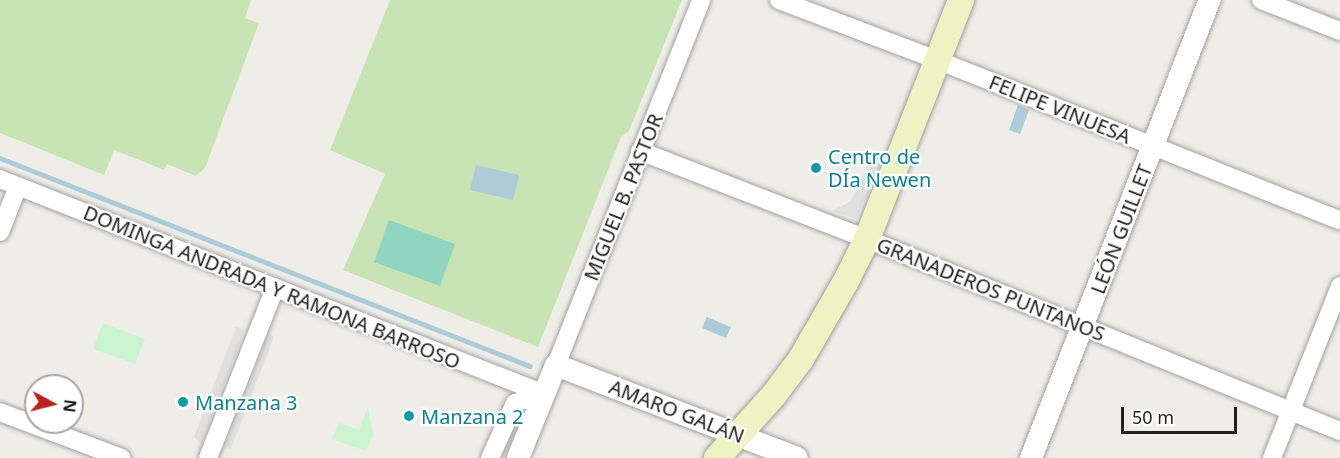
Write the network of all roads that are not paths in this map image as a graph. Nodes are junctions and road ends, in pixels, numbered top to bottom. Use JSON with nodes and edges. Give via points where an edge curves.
{"nodes":[{"id":1,"x":702,"y":0,"type":"edge"},
{"id":2,"x":779,"y":0,"type":"edge"},
{"id":3,"x":961,"y":0,"type":"edge"},
{"id":4,"x":1210,"y":0,"type":"edge"},
{"id":5,"x":1261,"y":0,"type":"edge"},
{"id":6,"x":1340,"y":31,"type":"edge"},
{"id":7,"x":938,"y":60,"type":"junction"},
{"id":8,"x":1153,"y":147,"type":"junction"},
{"id":9,"x":640,"y":151,"type":"junction"},
{"id":10,"x":0,"y":179,"type":"edge"},
{"id":11,"x":18,"y":186,"type":"junction"},
{"id":12,"x":1340,"y":220,"type":"edge"},
{"id":13,"x":0,"y":232,"type":"edge"},
{"id":14,"x":867,"y":239,"type":"junction"},
{"id":15,"x":1340,"y":286,"type":"edge"},
{"id":16,"x":274,"y":288,"type":"junction"},
{"id":17,"x":1082,"y":327,"type":"junction"},
{"id":18,"x":556,"y":364,"type":"junction"},
{"id":19,"x":544,"y":394,"type":"junction"},
{"id":20,"x":1290,"y":411,"type":"junction"},
{"id":21,"x":0,"y":412,"type":"edge"},
{"id":22,"x":1340,"y":430,"type":"edge"},
{"id":23,"x":740,"y":435,"type":"junction"},
{"id":24,"x":122,"y":458,"type":"edge"},
{"id":25,"x":208,"y":458,"type":"edge"},
{"id":26,"x":490,"y":458,"type":"edge"},
{"id":27,"x":518,"y":458,"type":"edge"},
{"id":28,"x":717,"y":458,"type":"edge"},
{"id":29,"x":797,"y":458,"type":"edge"},
{"id":30,"x":1030,"y":458,"type":"edge"},
{"id":31,"x":1272,"y":458,"type":"edge"}],
"edges":[{"from":1,"to":9,"type":"street","name":"MIGUEL B. PASTOR"},
{"from":2,"to":7,"type":"street","name":"FELIPE VINUESA"},
{"from":3,"to":7,"type":"main road"},
{"from":4,"to":8,"type":"street","name":"LEÓN GUILLET"},
{"from":5,"to":6,"type":"street"},
{"from":7,"to":8,"type":"street","name":"FELIPE VINUESA"},
{"from":7,"to":14,"type":"main road"},
{"from":8,"to":12,"type":"street","name":"FELIPE VINUESA"},
{"from":8,"to":17,"type":"street","name":"LEÓN GUILLET"},
{"from":9,"to":14,"type":"street","name":"GRANADEROS PUNTANOS"},
{"from":9,"to":18,"type":"street","name":"MIGUEL B. PASTOR"},
{"from":10,"to":11,"type":"street","name":"DOMINGA ANDRADA Y RAMONA BARROSO"},
{"from":11,"to":13,"type":"street"},
{"from":11,"to":16,"type":"street","name":"DOMINGA ANDRADA Y RAMONA BARROSO"},
{"from":14,"to":17,"type":"street","name":"GRANADEROS PUNTANOS"},
{"from":14,"to":23,"type":"main road","via":[[801,359]]},
{"from":15,"to":20,"type":"street"},
{"from":16,"to":19,"type":"street","name":"DOMINGA ANDRADA Y RAMONA BARROSO"},
{"from":16,"to":25,"type":"street"},
{"from":17,"to":20,"type":"street","name":"GRANADEROS PUNTANOS"},
{"from":17,"to":30,"type":"street","name":"LEÓN GUILLET"},
{"from":18,"to":19,"type":"street","name":"MIGUEL B. PASTOR"},
{"from":18,"to":23,"type":"street","name":"AMARO GALÁN"},
{"from":19,"to":26,"type":"street","via":[[515,403]]},
{"from":19,"to":27,"type":"street","name":"MIGUEL B. PASTOR"},
{"from":20,"to":22,"type":"street","name":"GRANADEROS PUNTANOS"},
{"from":20,"to":31,"type":"street"},
{"from":21,"to":24,"type":"street"},
{"from":23,"to":28,"type":"main road"},
{"from":23,"to":29,"type":"street","name":"AMARO GALÁN"}]}
